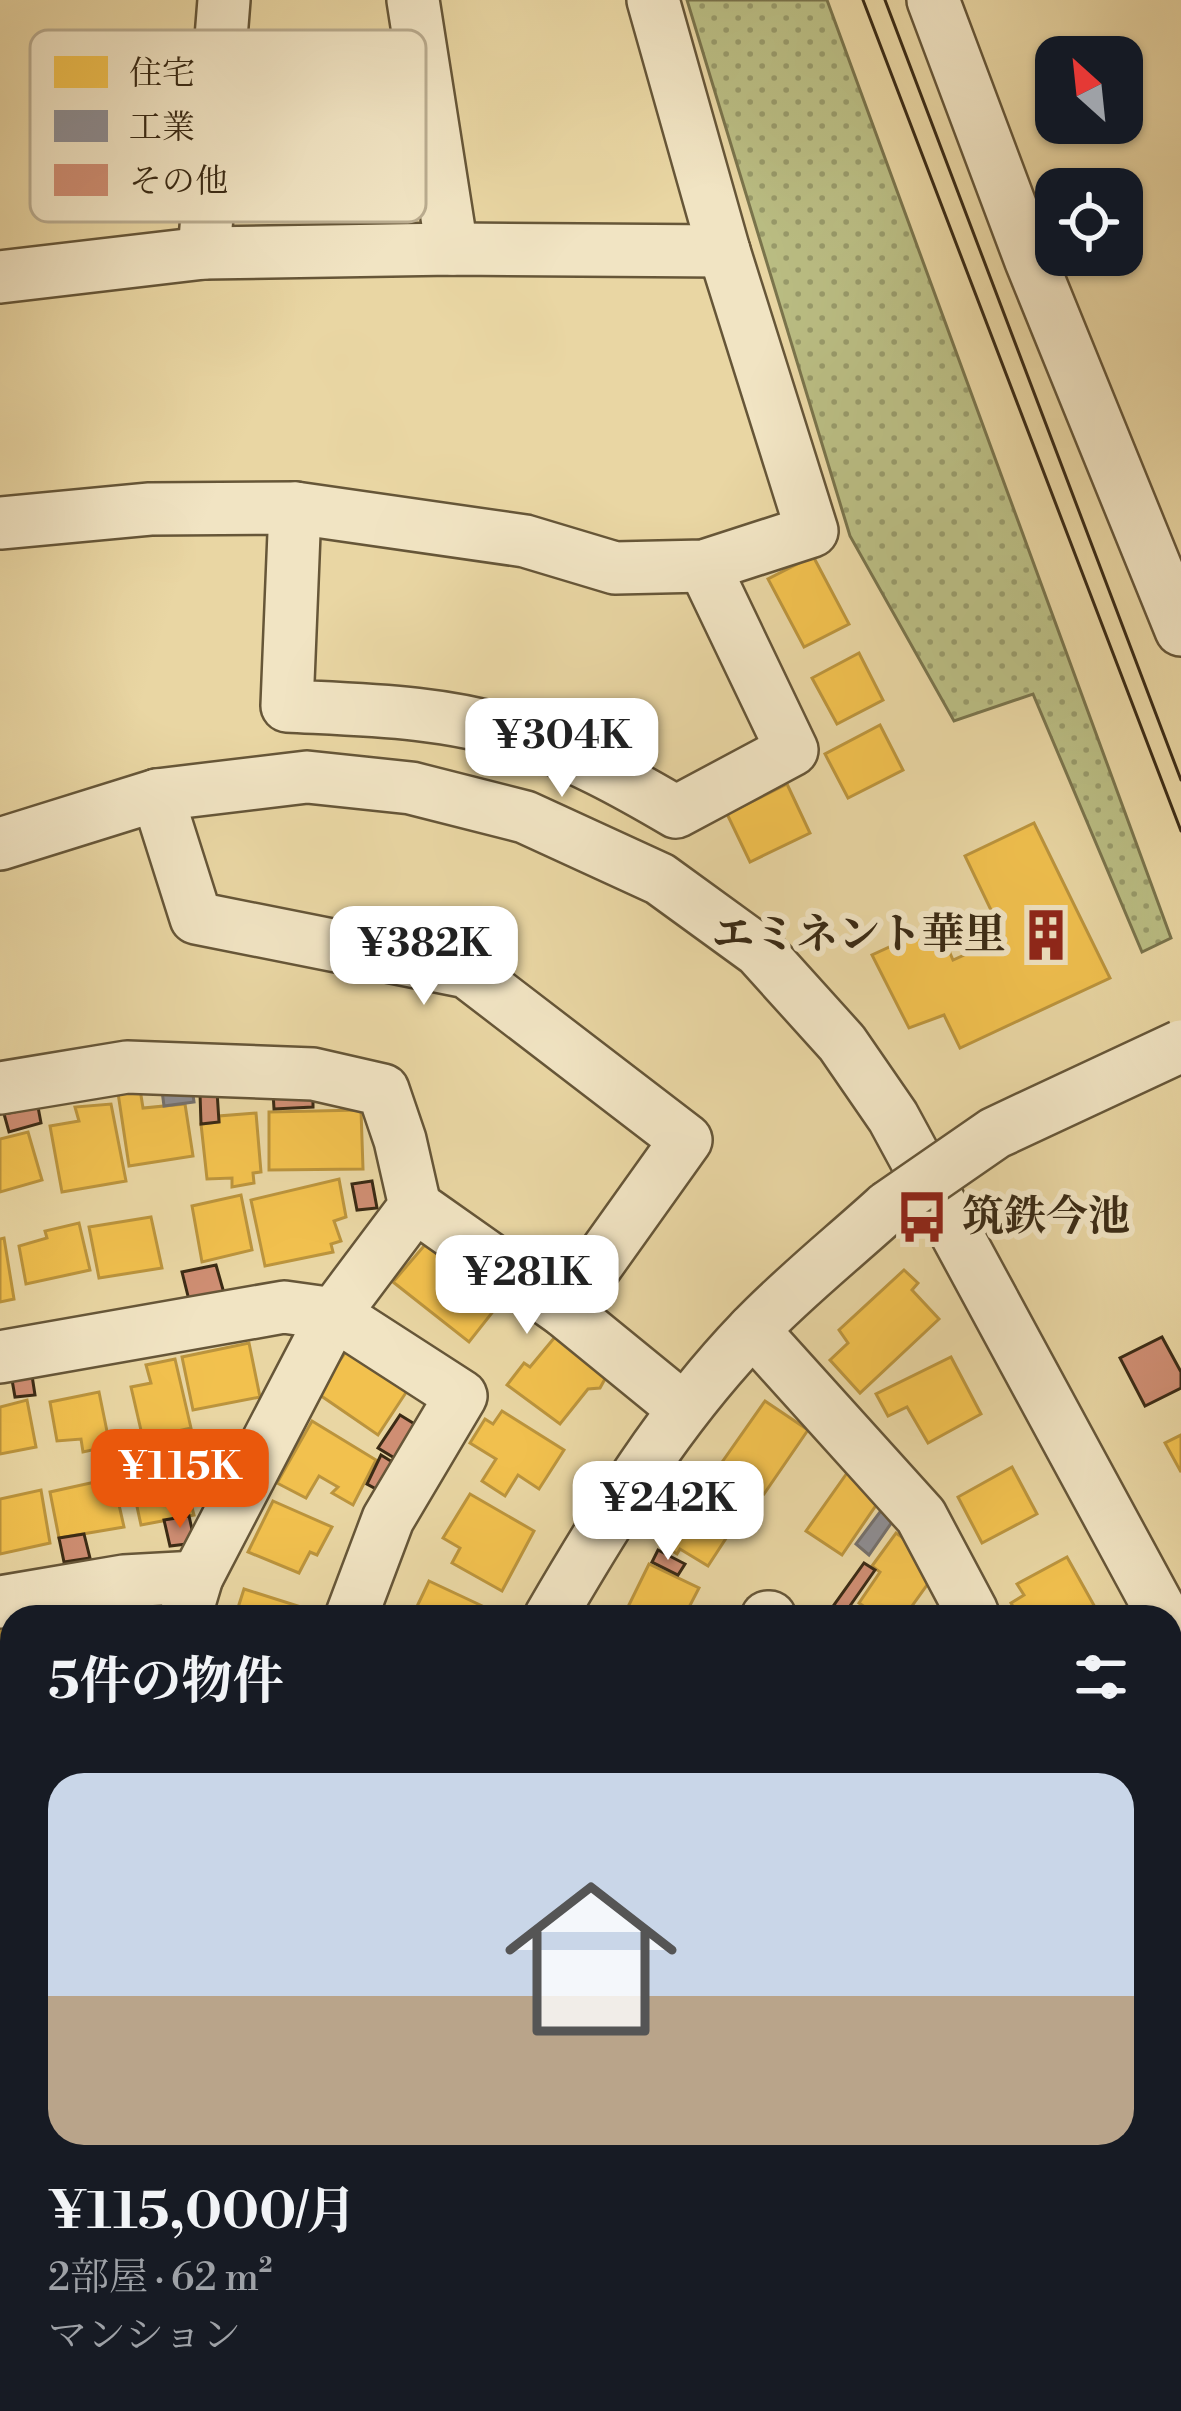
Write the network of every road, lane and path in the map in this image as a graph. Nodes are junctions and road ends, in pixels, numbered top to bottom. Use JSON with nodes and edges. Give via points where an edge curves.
{"nodes":[{"id":1,"x":224,"y":0,"type":"edge"},
{"id":2,"x":413,"y":0,"type":"edge"},
{"id":3,"x":652,"y":0,"type":"edge"},
{"id":4,"x":933,"y":0,"type":"edge"},
{"id":5,"x":222,"y":30,"type":"edge"},
{"id":6,"x":418,"y":30,"type":"edge"},
{"id":7,"x":426,"y":83,"type":"edge"},
{"id":8,"x":206,"y":222,"type":"edge"},
{"id":9,"x":452,"y":249,"type":"junction"},
{"id":10,"x":724,"y":251,"type":"junction"},
{"id":11,"x":203,"y":253,"type":"junction"},
{"id":12,"x":0,"y":278,"type":"edge"},
{"id":13,"x":295,"y":508,"type":"junction"},
{"id":14,"x":0,"y":523,"type":"edge"},
{"id":15,"x":704,"y":566,"type":"junction"},
{"id":16,"x":1181,"y":630,"type":"edge"},
{"id":17,"x":157,"y":796,"type":"junction"},
{"id":18,"x":0,"y":844,"type":"edge"},
{"id":19,"x":1181,"y":1046,"type":"edge"},
{"id":20,"x":0,"y":1088,"type":"edge"},
{"id":21,"x":416,"y":1206,"type":"junction"},
{"id":22,"x":564,"y":1311,"type":"junction"},
{"id":23,"x":334,"y":1314,"type":"junction"},
{"id":24,"x":753,"y":1330,"type":"junction"},
{"id":25,"x":0,"y":1357,"type":"edge"},
{"id":26,"x":684,"y":1408,"type":"junction"},
{"id":27,"x":191,"y":1597,"type":"edge"},
{"id":28,"x":0,"y":1602,"type":"edge"},
{"id":29,"x":356,"y":1605,"type":"edge"},
{"id":30,"x":557,"y":1605,"type":"edge"},
{"id":31,"x":968,"y":1605,"type":"edge"},
{"id":32,"x":1157,"y":1605,"type":"edge"}],
"edges":[{"from":1,"to":5,"type":"street"},
{"from":2,"to":6,"type":"street"},
{"from":3,"to":10,"type":"street"},
{"from":4,"to":16,"type":"street"},
{"from":7,"to":9,"type":"street"},
{"from":8,"to":11,"type":"street"},
{"from":9,"to":10,"type":"street"},
{"from":9,"to":11,"type":"street"},
{"from":10,"to":15,"type":"street","via":[[812,531]]},
{"from":11,"to":12,"type":"street"},
{"from":13,"to":14,"type":"street","via":[[150,509]]},
{"from":13,"to":15,"type":"street","via":[[525,541],[615,568]]},
{"from":13,"to":15,"type":"street","via":[[287,706],[416,713],[515,734],[606,771],[676,812],[792,750]]},
{"from":17,"to":18,"type":"street"},
{"from":17,"to":22,"type":"street","via":[[196,918],[467,972],[686,1140]]},
{"from":17,"to":32,"type":"street","via":[[307,777],[410,788],[525,817],[660,879],[759,951],[842,1043],[893,1117]]},
{"from":19,"to":24,"type":"street","bridge":true,"via":[[995,1133],[888,1207]]},
{"from":20,"to":21,"type":"street","via":[[127,1067],[313,1074],[382,1090]]},
{"from":21,"to":22,"type":"street"},
{"from":21,"to":23,"type":"street"},
{"from":22,"to":26,"type":"street"},
{"from":23,"to":25,"type":"street","via":[[284,1307]]},
{"from":23,"to":27,"type":"street"},
{"from":23,"to":29,"type":"street","via":[[461,1396],[388,1519]]},
{"from":24,"to":26,"type":"street"},
{"from":24,"to":31,"type":"street","via":[[921,1516]]},
{"from":26,"to":30,"type":"street"},
{"from":27,"to":28,"type":"street","via":[[124,1581]]}]}
